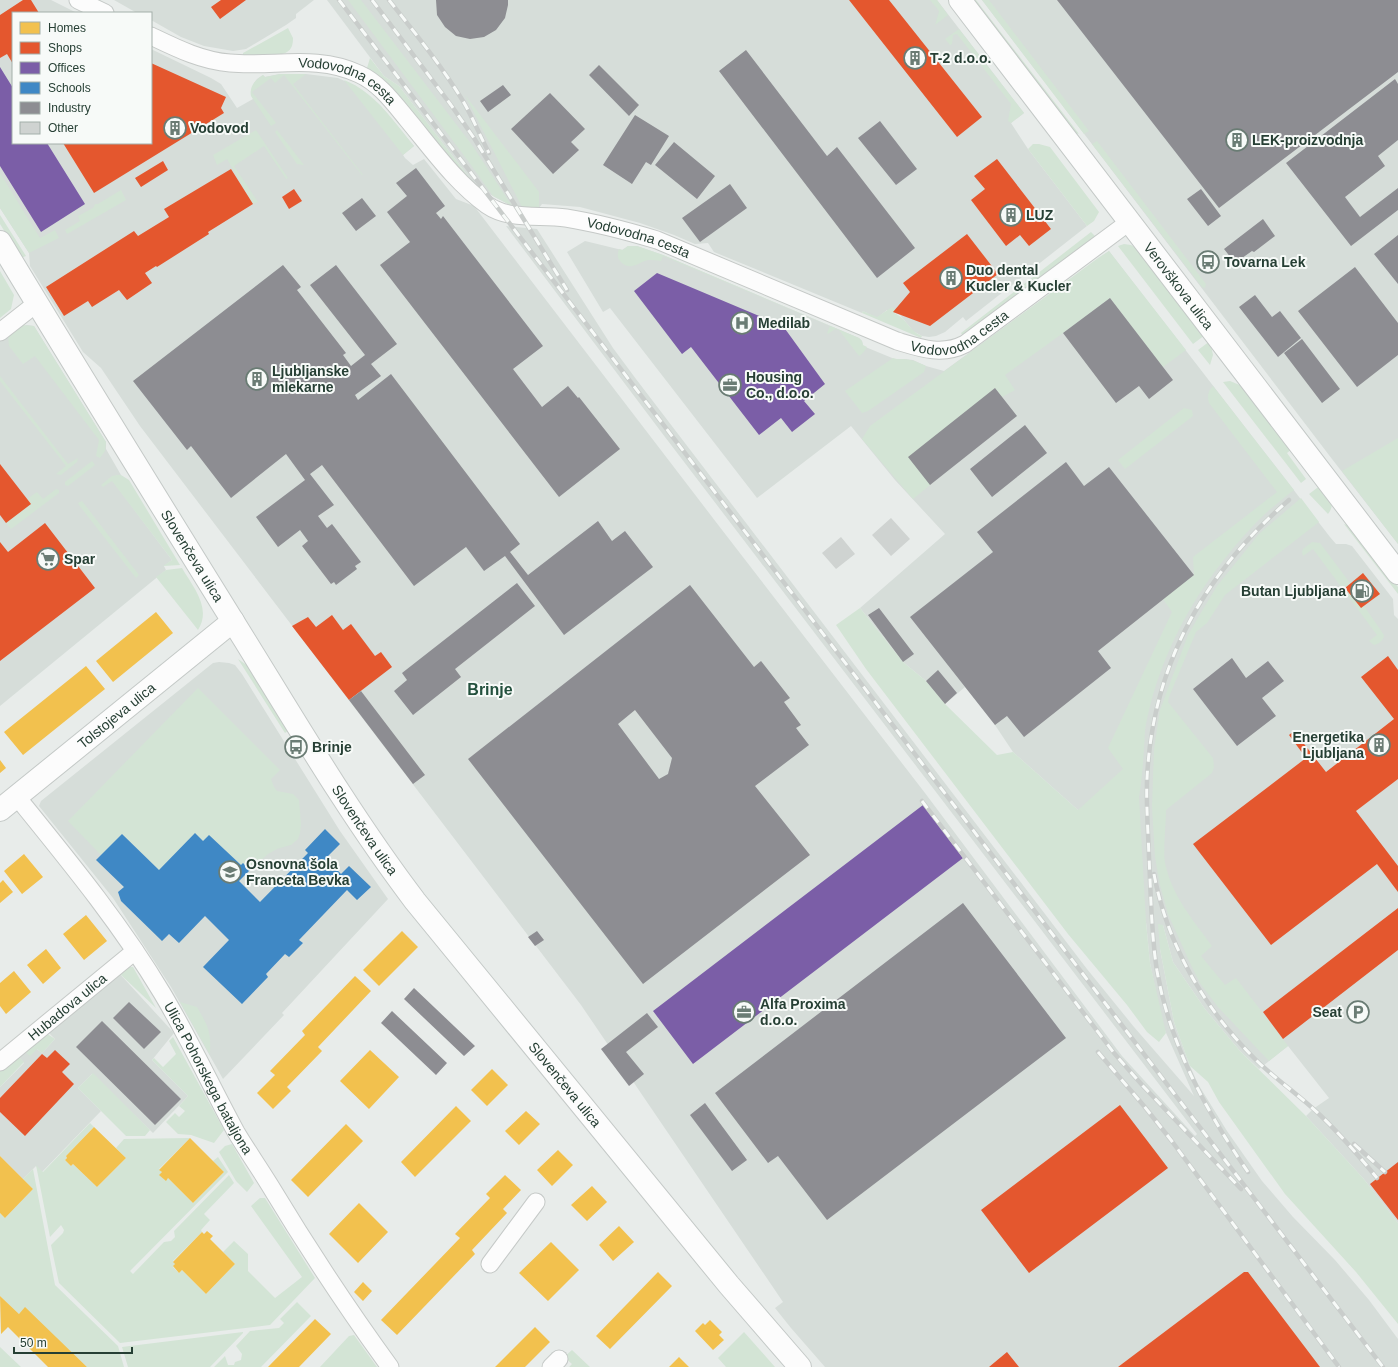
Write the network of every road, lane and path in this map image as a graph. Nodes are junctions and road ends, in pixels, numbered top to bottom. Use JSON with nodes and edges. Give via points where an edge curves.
{"nodes":[{"id":1,"x":78,"y":0,"type":"edge"},
{"id":2,"x":960,"y":0,"type":"edge"},
{"id":3,"x":103,"y":12,"type":"edge"},
{"id":4,"x":152,"y":36,"type":"edge"},
{"id":5,"x":1129,"y":222,"type":"junction"},
{"id":6,"x":0,"y":242,"type":"edge"},
{"id":7,"x":37,"y":303,"type":"junction"},
{"id":8,"x":0,"y":332,"type":"edge"},
{"id":9,"x":1398,"y":573,"type":"edge"},
{"id":10,"x":233,"y":622,"type":"junction"},
{"id":11,"x":17,"y":797,"type":"junction"},
{"id":12,"x":0,"y":810,"type":"edge"},
{"id":13,"x":134,"y":951,"type":"junction"},
{"id":14,"x":0,"y":1062,"type":"edge"},
{"id":15,"x":536,"y":1202,"type":"dead end"},
{"id":16,"x":490,"y":1264,"type":"dead end"},
{"id":17,"x":390,"y":1367,"type":"edge"},
{"id":18,"x":800,"y":1367,"type":"edge"}],
"edges":[{"from":1,"to":3,"type":"street"},
{"from":2,"to":5,"type":"street","name":"Verovškova ulica"},
{"from":4,"to":5,"type":"street","name":"Vodovodna cesta","via":[[194,55],[231,64],[330,64],[358,74],[368,79],[388,97],[468,190],[494,209],[508,214],[582,221],[657,240],[897,341],[922,349],[946,350],[964,344]]},
{"from":5,"to":9,"type":"street","name":"Verovškova ulica"},
{"from":6,"to":7,"type":"street","name":"Slovenčeva ulica"},
{"from":7,"to":8,"type":"street"},
{"from":7,"to":10,"type":"street","name":"Slovenčeva ulica"},
{"from":10,"to":11,"type":"street","name":"Tolstojeva ulica"},
{"from":10,"to":18,"type":"street","name":"Slovenčeva ulica","via":[[364,832],[415,901],[729,1286]]},
{"from":11,"to":12,"type":"street","name":"Tolstojeva ulica"},
{"from":11,"to":13,"type":"street","name":"Ulica Pohorskega bataljona","via":[[79,873]]},
{"from":13,"to":14,"type":"street","name":"Hubadova ulica"},
{"from":13,"to":17,"type":"street","name":"Ulica Pohorskega bataljona","via":[[161,992],[237,1133],[311,1252]]},
{"from":15,"to":16,"type":"street"}]}
